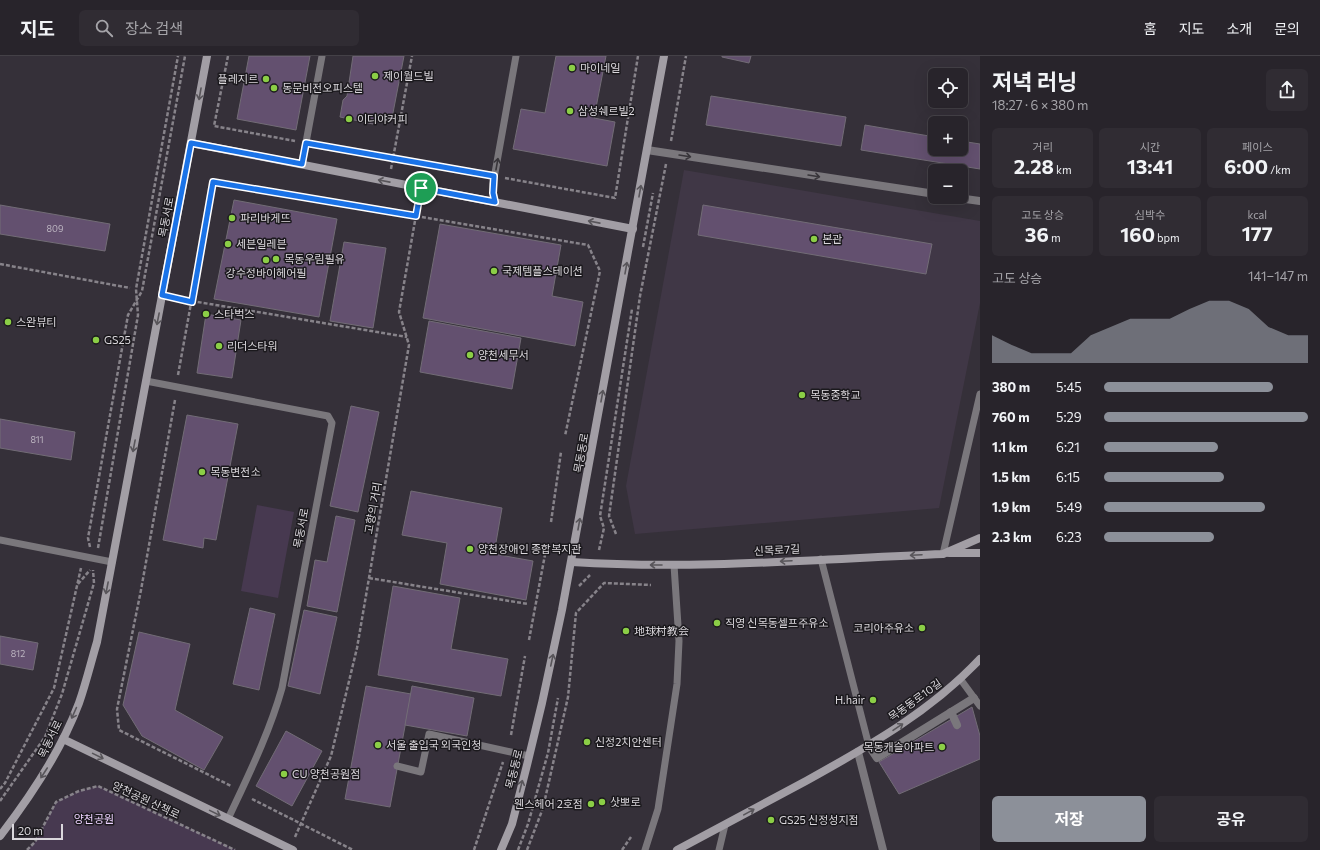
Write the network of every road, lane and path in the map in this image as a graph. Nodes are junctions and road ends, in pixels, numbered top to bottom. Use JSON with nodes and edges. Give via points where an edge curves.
{"nodes":[{"id":1,"x":178,"y":56,"type":"edge"},
{"id":2,"x":185,"y":56,"type":"edge"},
{"id":3,"x":207,"y":56,"type":"edge"},
{"id":4,"x":228,"y":56,"type":"edge"},
{"id":5,"x":322,"y":56,"type":"edge"},
{"id":6,"x":412,"y":56,"type":"edge"},
{"id":7,"x":516,"y":56,"type":"edge"},
{"id":8,"x":638,"y":56,"type":"edge"},
{"id":9,"x":664,"y":56,"type":"edge"},
{"id":10,"x":686,"y":56,"type":"edge"},
{"id":11,"x":191,"y":143,"type":"junction"},
{"id":12,"x":306,"y":143,"type":"junction"},
{"id":13,"x":647,"y":150,"type":"junction"},
{"id":14,"x":668,"y":154,"type":"junction"},
{"id":15,"x":393,"y":158,"type":"junction"},
{"id":16,"x":302,"y":164,"type":"junction"},
{"id":17,"x":494,"y":176,"type":"junction"},
{"id":18,"x":388,"y":181,"type":"junction"},
{"id":19,"x":421,"y":188,"type":"junction"},
{"id":20,"x":928,"y":193,"type":"edge"},
{"id":21,"x":968,"y":199,"type":"edge"},
{"id":22,"x":980,"y":201,"type":"edge"},
{"id":23,"x":495,"y":202,"type":"junction"},
{"id":24,"x":416,"y":216,"type":"junction"},
{"id":25,"x":633,"y":229,"type":"junction"},
{"id":26,"x":0,"y":264,"type":"edge"},
{"id":27,"x":130,"y":288,"type":"dead end"},
{"id":28,"x":162,"y":295,"type":"junction"},
{"id":29,"x":137,"y":300,"type":"junction"},
{"id":30,"x":192,"y":302,"type":"junction"},
{"id":31,"x":407,"y":337,"type":"junction"},
{"id":32,"x":178,"y":376,"type":"dead end"},
{"id":33,"x":146,"y":381,"type":"junction"},
{"id":34,"x":980,"y":394,"type":"edge"},
{"id":35,"x":176,"y":400,"type":"dead end"},
{"id":36,"x":565,"y":436,"type":"dead end"},
{"id":37,"x":561,"y":452,"type":"dead end"},
{"id":38,"x":551,"y":522,"type":"dead end"},
{"id":39,"x":616,"y":534,"type":"dead end"},
{"id":40,"x":980,"y":538,"type":"edge"},
{"id":41,"x":0,"y":540,"type":"edge"},
{"id":42,"x":547,"y":544,"type":"dead end"},
{"id":43,"x":980,"y":553,"type":"edge"},
{"id":44,"x":943,"y":554,"type":"junction"},
{"id":45,"x":83,"y":556,"type":"junction"},
{"id":46,"x":93,"y":558,"type":"junction"},
{"id":47,"x":821,"y":559,"type":"junction"},
{"id":48,"x":112,"y":562,"type":"junction"},
{"id":49,"x":572,"y":562,"type":"junction"},
{"id":50,"x":674,"y":565,"type":"junction"},
{"id":51,"x":369,"y":578,"type":"junction"},
{"id":52,"x":78,"y":584,"type":"junction"},
{"id":53,"x":651,"y":585,"type":"dead end"},
{"id":54,"x":528,"y":604,"type":"dead end"},
{"id":55,"x":529,"y":640,"type":"dead end"},
{"id":56,"x":525,"y":656,"type":"dead end"},
{"id":57,"x":980,"y":659,"type":"edge"},
{"id":58,"x":961,"y":680,"type":"junction"},
{"id":59,"x":974,"y":698,"type":"junction"},
{"id":60,"x":980,"y":706,"type":"edge"},
{"id":61,"x":951,"y":712,"type":"junction"},
{"id":62,"x":957,"y":725,"type":"dead end"},
{"id":63,"x":511,"y":735,"type":"dead end"},
{"id":64,"x":63,"y":739,"type":"junction"},
{"id":65,"x":869,"y":746,"type":"junction"},
{"id":66,"x":858,"y":752,"type":"junction"},
{"id":67,"x":529,"y":756,"type":"junction"},
{"id":68,"x":503,"y":762,"type":"dead end"},
{"id":69,"x":397,"y":766,"type":"dead end"},
{"id":70,"x":232,"y":786,"type":"dead end"},
{"id":71,"x":0,"y":789,"type":"edge"},
{"id":72,"x":252,"y":799,"type":"dead end"},
{"id":73,"x":0,"y":801,"type":"edge"},
{"id":74,"x":228,"y":819,"type":"junction"},
{"id":75,"x":300,"y":824,"type":"junction"},
{"id":76,"x":724,"y":825,"type":"junction"},
{"id":77,"x":0,"y":836,"type":"edge"},
{"id":78,"x":631,"y":837,"type":"dead end"},
{"id":79,"x":27,"y":850,"type":"edge"},
{"id":80,"x":235,"y":850,"type":"edge"},
{"id":81,"x":293,"y":850,"type":"edge"},
{"id":82,"x":353,"y":850,"type":"edge"},
{"id":83,"x":474,"y":850,"type":"edge"},
{"id":84,"x":501,"y":850,"type":"edge"},
{"id":85,"x":527,"y":850,"type":"edge"},
{"id":86,"x":622,"y":850,"type":"edge"},
{"id":87,"x":645,"y":850,"type":"edge"},
{"id":88,"x":677,"y":850,"type":"edge"},
{"id":89,"x":719,"y":850,"type":"edge"},
{"id":90,"x":882,"y":850,"type":"edge"}],
"edges":[{"from":1,"to":29,"type":"path","via":[[136,289]]},
{"from":2,"to":29,"type":"path","via":[[142,291]]},
{"from":3,"to":11,"type":"main road","name":"목동서로","one_way":true},
{"from":4,"to":12,"type":"path","via":[[214,126]]},
{"from":5,"to":12,"type":"lane"},
{"from":6,"to":15,"type":"path"},
{"from":17,"to":7,"type":"lane","one_way":true},
{"from":8,"to":17,"type":"path","via":[[615,198]]},
{"from":9,"to":13,"type":"main road","name":"목동동로"},
{"from":10,"to":14,"type":"path"},
{"from":11,"to":16,"type":"main road"},
{"from":11,"to":28,"type":"main road","name":"목동서로"},
{"from":12,"to":15,"type":"path"},
{"from":12,"to":16,"type":"lane"},
{"from":13,"to":14,"type":"street"},
{"from":25,"to":13,"type":"main road","name":"목동동로","one_way":true},
{"from":14,"to":20,"type":"street","one_way":true},
{"from":14,"to":39,"type":"path","via":[[640,296],[609,516]]},
{"from":15,"to":17,"type":"path"},
{"from":15,"to":18,"type":"path"},
{"from":18,"to":16,"type":"main road","one_way":true},
{"from":17,"to":23,"type":"lane"},
{"from":18,"to":19,"type":"main road"},
{"from":19,"to":23,"type":"main road"},
{"from":19,"to":24,"type":"path","name":"고향의 거리"},
{"from":21,"to":22,"type":"street"},
{"from":25,"to":23,"type":"main road","one_way":true},
{"from":24,"to":30,"type":"path","via":[[213,182]]},
{"from":24,"to":31,"type":"path","name":"고향의 거리","via":[[399,312]]},
{"from":24,"to":36,"type":"path","via":[[588,245],[600,271]]},
{"from":49,"to":25,"type":"main road","name":"목동동로","one_way":true},
{"from":26,"to":27,"type":"path"},
{"from":28,"to":30,"type":"path"},
{"from":28,"to":33,"type":"main road","name":"목동서로","one_way":true},
{"from":29,"to":46,"type":"path","via":[[138,315],[98,550]]},
{"from":29,"to":46,"type":"path","via":[[128,315],[88,538]]},
{"from":30,"to":31,"type":"path"},
{"from":30,"to":32,"type":"path"},
{"from":31,"to":51,"type":"path","name":"고향의 거리","via":[[409,345]]},
{"from":33,"to":48,"type":"main road","name":"목동서로","one_way":true},
{"from":33,"to":74,"type":"lane","name":"목동서로","via":[[328,416],[332,423],[282,688],[275,714]]},
{"from":34,"to":44,"type":"lane"},
{"from":35,"to":70,"type":"path","via":[[116,709],[119,730]]},
{"from":37,"to":38,"type":"path"},
{"from":40,"to":44,"type":"main road","name":"신목로7길"},
{"from":41,"to":45,"type":"lane"},
{"from":42,"to":55,"type":"path"},
{"from":43,"to":44,"type":"main road"},
{"from":44,"to":47,"type":"main road","name":"신목로7길","one_way":true},
{"from":45,"to":46,"type":"lane"},
{"from":45,"to":52,"type":"path"},
{"from":46,"to":48,"type":"lane"},
{"from":47,"to":50,"type":"main road","name":"신목로7길","one_way":true},
{"from":47,"to":65,"type":"lane"},
{"from":48,"to":64,"type":"main road","name":"목동서로","one_way":true,"via":[[97,642],[78,703]]},
{"from":50,"to":49,"type":"main road","name":"신목로7길","one_way":true},
{"from":67,"to":49,"type":"main road","name":"목동동로","one_way":true},
{"from":50,"to":87,"type":"lane","via":[[679,641],[676,684],[658,809]]},
{"from":51,"to":54,"type":"path"},
{"from":51,"to":75,"type":"path","name":"고향의 거리","via":[[357,648],[331,756]]},
{"from":52,"to":71,"type":"path","via":[[54,688]]},
{"from":52,"to":73,"type":"path","via":[[92,567],[94,583],[62,694],[45,737]]},
{"from":53,"to":85,"type":"path","via":[[604,583],[576,613],[568,697],[543,808]]},
{"from":56,"to":63,"type":"path"},
{"from":57,"to":58,"type":"main road","name":"목동동로10길"},
{"from":58,"to":59,"type":"lane"},
{"from":65,"to":58,"type":"main road","name":"목동동로10길","one_way":true,"via":[[927,707]]},
{"from":59,"to":60,"type":"lane"},
{"from":59,"to":61,"type":"street"},
{"from":61,"to":62,"type":"street"},
{"from":61,"to":65,"type":"street","via":[[877,758]]},
{"from":64,"to":74,"type":"main road","one_way":true},
{"from":64,"to":77,"type":"main road","name":"목동서로","one_way":true,"via":[[48,767]]},
{"from":65,"to":66,"type":"main road","name":"목동동로10길"},
{"from":76,"to":66,"type":"main road","name":"목동동로10길","one_way":true},
{"from":66,"to":90,"type":"street"},
{"from":67,"to":69,"type":"lane","via":[[429,734],[421,772]]},
{"from":84,"to":67,"type":"main road","name":"목동동로","one_way":true,"via":[[512,824]]},
{"from":68,"to":83,"type":"path"},
{"from":72,"to":75,"type":"path"},
{"from":74,"to":81,"type":"main road"},
{"from":75,"to":82,"type":"path"},
{"from":76,"to":88,"type":"main road","name":"목동동로10길"},
{"from":76,"to":89,"type":"lane"},
{"from":78,"to":86,"type":"path"},
{"from":79,"to":80,"type":"path","name":"양천공원 산책로","via":[[35,842],[56,802],[79,791],[98,786]]}]}
